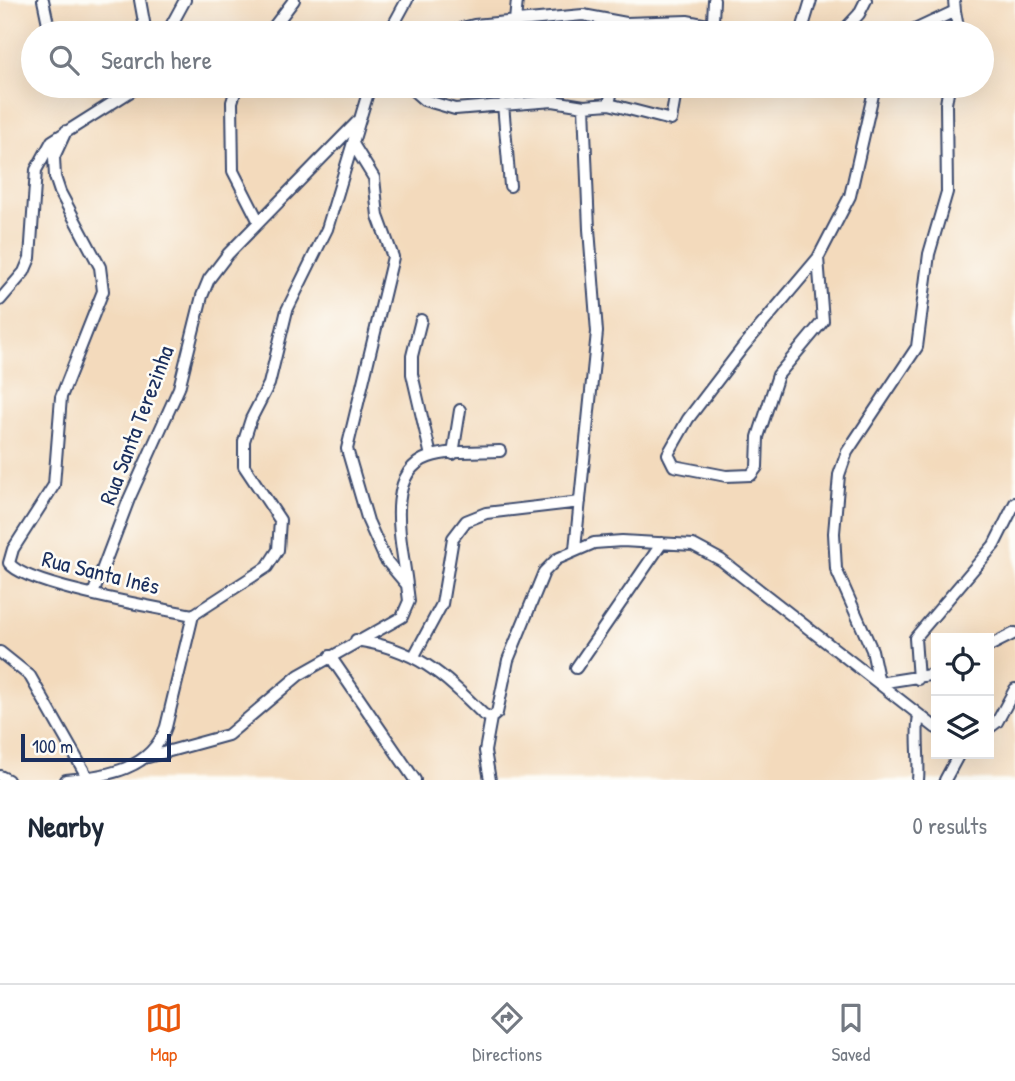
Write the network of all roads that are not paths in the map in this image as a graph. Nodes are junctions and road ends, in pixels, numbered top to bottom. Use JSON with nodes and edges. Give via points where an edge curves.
{"nodes":[{"id":1,"x":43,"y":0,"type":"edge"},
{"id":2,"x":140,"y":0,"type":"edge"},
{"id":3,"x":185,"y":0,"type":"edge"},
{"id":4,"x":293,"y":0,"type":"edge"},
{"id":5,"x":407,"y":0,"type":"edge"},
{"id":6,"x":517,"y":0,"type":"edge"},
{"id":7,"x":713,"y":0,"type":"edge"},
{"id":8,"x":811,"y":0,"type":"edge"},
{"id":9,"x":866,"y":0,"type":"edge"},
{"id":10,"x":955,"y":5,"type":"edge"},
{"id":11,"x":47,"y":21,"type":"edge"},
{"id":12,"x":144,"y":21,"type":"edge"},
{"id":13,"x":174,"y":21,"type":"edge"},
{"id":14,"x":278,"y":21,"type":"edge"},
{"id":15,"x":396,"y":21,"type":"edge"},
{"id":16,"x":515,"y":21,"type":"joint"},
{"id":17,"x":602,"y":21,"type":"edge"},
{"id":18,"x":713,"y":21,"type":"edge"},
{"id":19,"x":805,"y":21,"type":"edge"},
{"id":20,"x":852,"y":21,"type":"edge"},
{"id":21,"x":928,"y":21,"type":"edge"},
{"id":22,"x":119,"y":98,"type":"edge"},
{"id":23,"x":233,"y":98,"type":"edge"},
{"id":24,"x":366,"y":98,"type":"edge"},
{"id":25,"x":422,"y":98,"type":"edge"},
{"id":26,"x":610,"y":98,"type":"edge"},
{"id":27,"x":675,"y":98,"type":"edge"},
{"id":28,"x":872,"y":98,"type":"edge"},
{"id":29,"x":947,"y":98,"type":"edge"},
{"id":30,"x":503,"y":104,"type":"junction"},
{"id":31,"x":609,"y":104,"type":"junction"},
{"id":32,"x":584,"y":106,"type":"junction"},
{"id":33,"x":360,"y":119,"type":"junction"},
{"id":34,"x":66,"y":131,"type":"junction"},
{"id":35,"x":352,"y":144,"type":"junction"},
{"id":36,"x":510,"y":186,"type":"dead end"},
{"id":37,"x":259,"y":222,"type":"junction"},
{"id":38,"x":818,"y":258,"type":"junction"},
{"id":39,"x":0,"y":300,"type":"edge"},
{"id":40,"x":421,"y":320,"type":"dead end"},
{"id":41,"x":460,"y":410,"type":"dead end"},
{"id":42,"x":500,"y":451,"type":"dead end"},
{"id":43,"x":453,"y":454,"type":"junction"},
{"id":44,"x":430,"y":456,"type":"junction"},
{"id":45,"x":580,"y":502,"type":"junction"},
{"id":46,"x":1015,"y":503,"type":"edge"},
{"id":47,"x":663,"y":543,"type":"junction"},
{"id":48,"x":575,"y":549,"type":"junction"},
{"id":49,"x":407,"y":585,"type":"junction"},
{"id":50,"x":93,"y":594,"type":"junction"},
{"id":51,"x":193,"y":615,"type":"junction"},
{"id":52,"x":1015,"y":633,"type":"edge"},
{"id":53,"x":356,"y":640,"type":"junction"},
{"id":54,"x":994,"y":644,"type":"edge"},
{"id":55,"x":0,"y":652,"type":"edge"},
{"id":56,"x":330,"y":656,"type":"junction"},
{"id":57,"x":414,"y":656,"type":"junction"},
{"id":58,"x":576,"y":668,"type":"dead end"},
{"id":59,"x":931,"y":676,"type":"edge"},
{"id":60,"x":918,"y":680,"type":"junction"},
{"id":61,"x":879,"y":683,"type":"junction"},
{"id":62,"x":1015,"y":689,"type":"edge"},
{"id":63,"x":919,"y":717,"type":"junction"},
{"id":64,"x":491,"y":718,"type":"junction"},
{"id":65,"x":994,"y":724,"type":"edge"},
{"id":66,"x":931,"y":725,"type":"edge"},
{"id":67,"x":148,"y":757,"type":"junction"},
{"id":68,"x":957,"y":759,"type":"edge"},
{"id":69,"x":0,"y":776,"type":"edge"},
{"id":70,"x":89,"y":779,"type":"edge"},
{"id":71,"x":8,"y":780,"type":"edge"},
{"id":72,"x":66,"y":780,"type":"edge"},
{"id":73,"x":415,"y":780,"type":"edge"},
{"id":74,"x":490,"y":780,"type":"edge"},
{"id":75,"x":918,"y":780,"type":"edge"},
{"id":76,"x":945,"y":780,"type":"edge"}],
"edges":[{"from":1,"to":11,"type":"street"},
{"from":2,"to":12,"type":"street"},
{"from":3,"to":13,"type":"street"},
{"from":4,"to":14,"type":"street"},
{"from":5,"to":15,"type":"street"},
{"from":6,"to":16,"type":"street"},
{"from":7,"to":18,"type":"street"},
{"from":8,"to":19,"type":"street"},
{"from":9,"to":20,"type":"street"},
{"from":10,"to":21,"type":"street"},
{"from":16,"to":17,"type":"street","via":[[583,15]]},
{"from":22,"to":34,"type":"street"},
{"from":23,"to":37,"type":"street","via":[[233,171]]},
{"from":24,"to":33,"type":"street"},
{"from":25,"to":30,"type":"street","via":[[455,109]]},
{"from":26,"to":31,"type":"street"},
{"from":27,"to":31,"type":"street","via":[[671,120]]},
{"from":28,"to":38,"type":"street","via":[[850,197]]},
{"from":29,"to":61,"type":"street","via":[[947,192],[929,254],[917,347],[847,453],[839,475],[836,569],[872,650]]},
{"from":30,"to":32,"type":"street","via":[[553,101]]},
{"from":30,"to":36,"type":"street"},
{"from":31,"to":32,"type":"street"},
{"from":32,"to":45,"type":"street","via":[[597,332]]},
{"from":33,"to":35,"type":"street"},
{"from":33,"to":37,"type":"street","name":"Rua Santa Terezinha"},
{"from":34,"to":39,"type":"street","via":[[52,141],[36,170],[30,258]]},
{"from":34,"to":50,"type":"street","name":"Rua Santa Inês","via":[[54,157],[55,177],[100,267],[103,291],[61,397],[54,485],[13,549],[9,563],[26,576]]},
{"from":35,"to":49,"type":"street","via":[[374,178],[378,216],[393,257],[347,449],[368,522],[385,559]]},
{"from":35,"to":51,"type":"street","via":[[327,229],[286,310],[269,384],[244,441],[244,466],[280,520],[278,550],[267,567]]},
{"from":37,"to":50,"type":"street","name":"Rua Santa Terezinha","via":[[219,264],[206,286],[179,387]]},
{"from":38,"to":38,"type":"street","via":[[823,321],[778,375],[758,437],[757,467],[751,475],[726,476],[674,466],[668,454],[688,419]]},
{"from":40,"to":44,"type":"street","via":[[412,374]]},
{"from":41,"to":43,"type":"street"},
{"from":42,"to":43,"type":"street"},
{"from":43,"to":44,"type":"street"},
{"from":44,"to":49,"type":"street","via":[[411,466],[402,485],[399,504]]},
{"from":45,"to":48,"type":"street"},
{"from":45,"to":57,"type":"street","via":[[486,513],[466,521],[453,538],[442,604]]},
{"from":46,"to":60,"type":"street","via":[[994,545],[915,638]]},
{"from":47,"to":48,"type":"street","via":[[622,541]]},
{"from":47,"to":58,"type":"street"},
{"from":47,"to":61,"type":"street","via":[[693,545],[721,560]]},
{"from":48,"to":64,"type":"street","via":[[544,572],[508,660],[497,713]]},
{"from":49,"to":53,"type":"street","via":[[409,601],[402,617]]},
{"from":50,"to":51,"type":"street","name":"Rua Santa Inês"},
{"from":51,"to":67,"type":"street","via":[[166,727]]},
{"from":52,"to":54,"type":"street"},
{"from":53,"to":56,"type":"street"},
{"from":53,"to":57,"type":"street"},
{"from":55,"to":70,"type":"street","via":[[30,676]]},
{"from":56,"to":67,"type":"street","via":[[299,675],[228,735]]},
{"from":56,"to":73,"type":"street"},
{"from":57,"to":64,"type":"street","via":[[443,673]]},
{"from":59,"to":60,"type":"street"},
{"from":60,"to":61,"type":"street"},
{"from":61,"to":63,"type":"street"},
{"from":62,"to":65,"type":"street"},
{"from":63,"to":66,"type":"street"},
{"from":63,"to":75,"type":"street","via":[[915,726]]},
{"from":64,"to":74,"type":"street","via":[[485,751]]},
{"from":67,"to":70,"type":"street"},
{"from":68,"to":76,"type":"street"},
{"from":69,"to":71,"type":"street"},
{"from":70,"to":72,"type":"street"}]}
